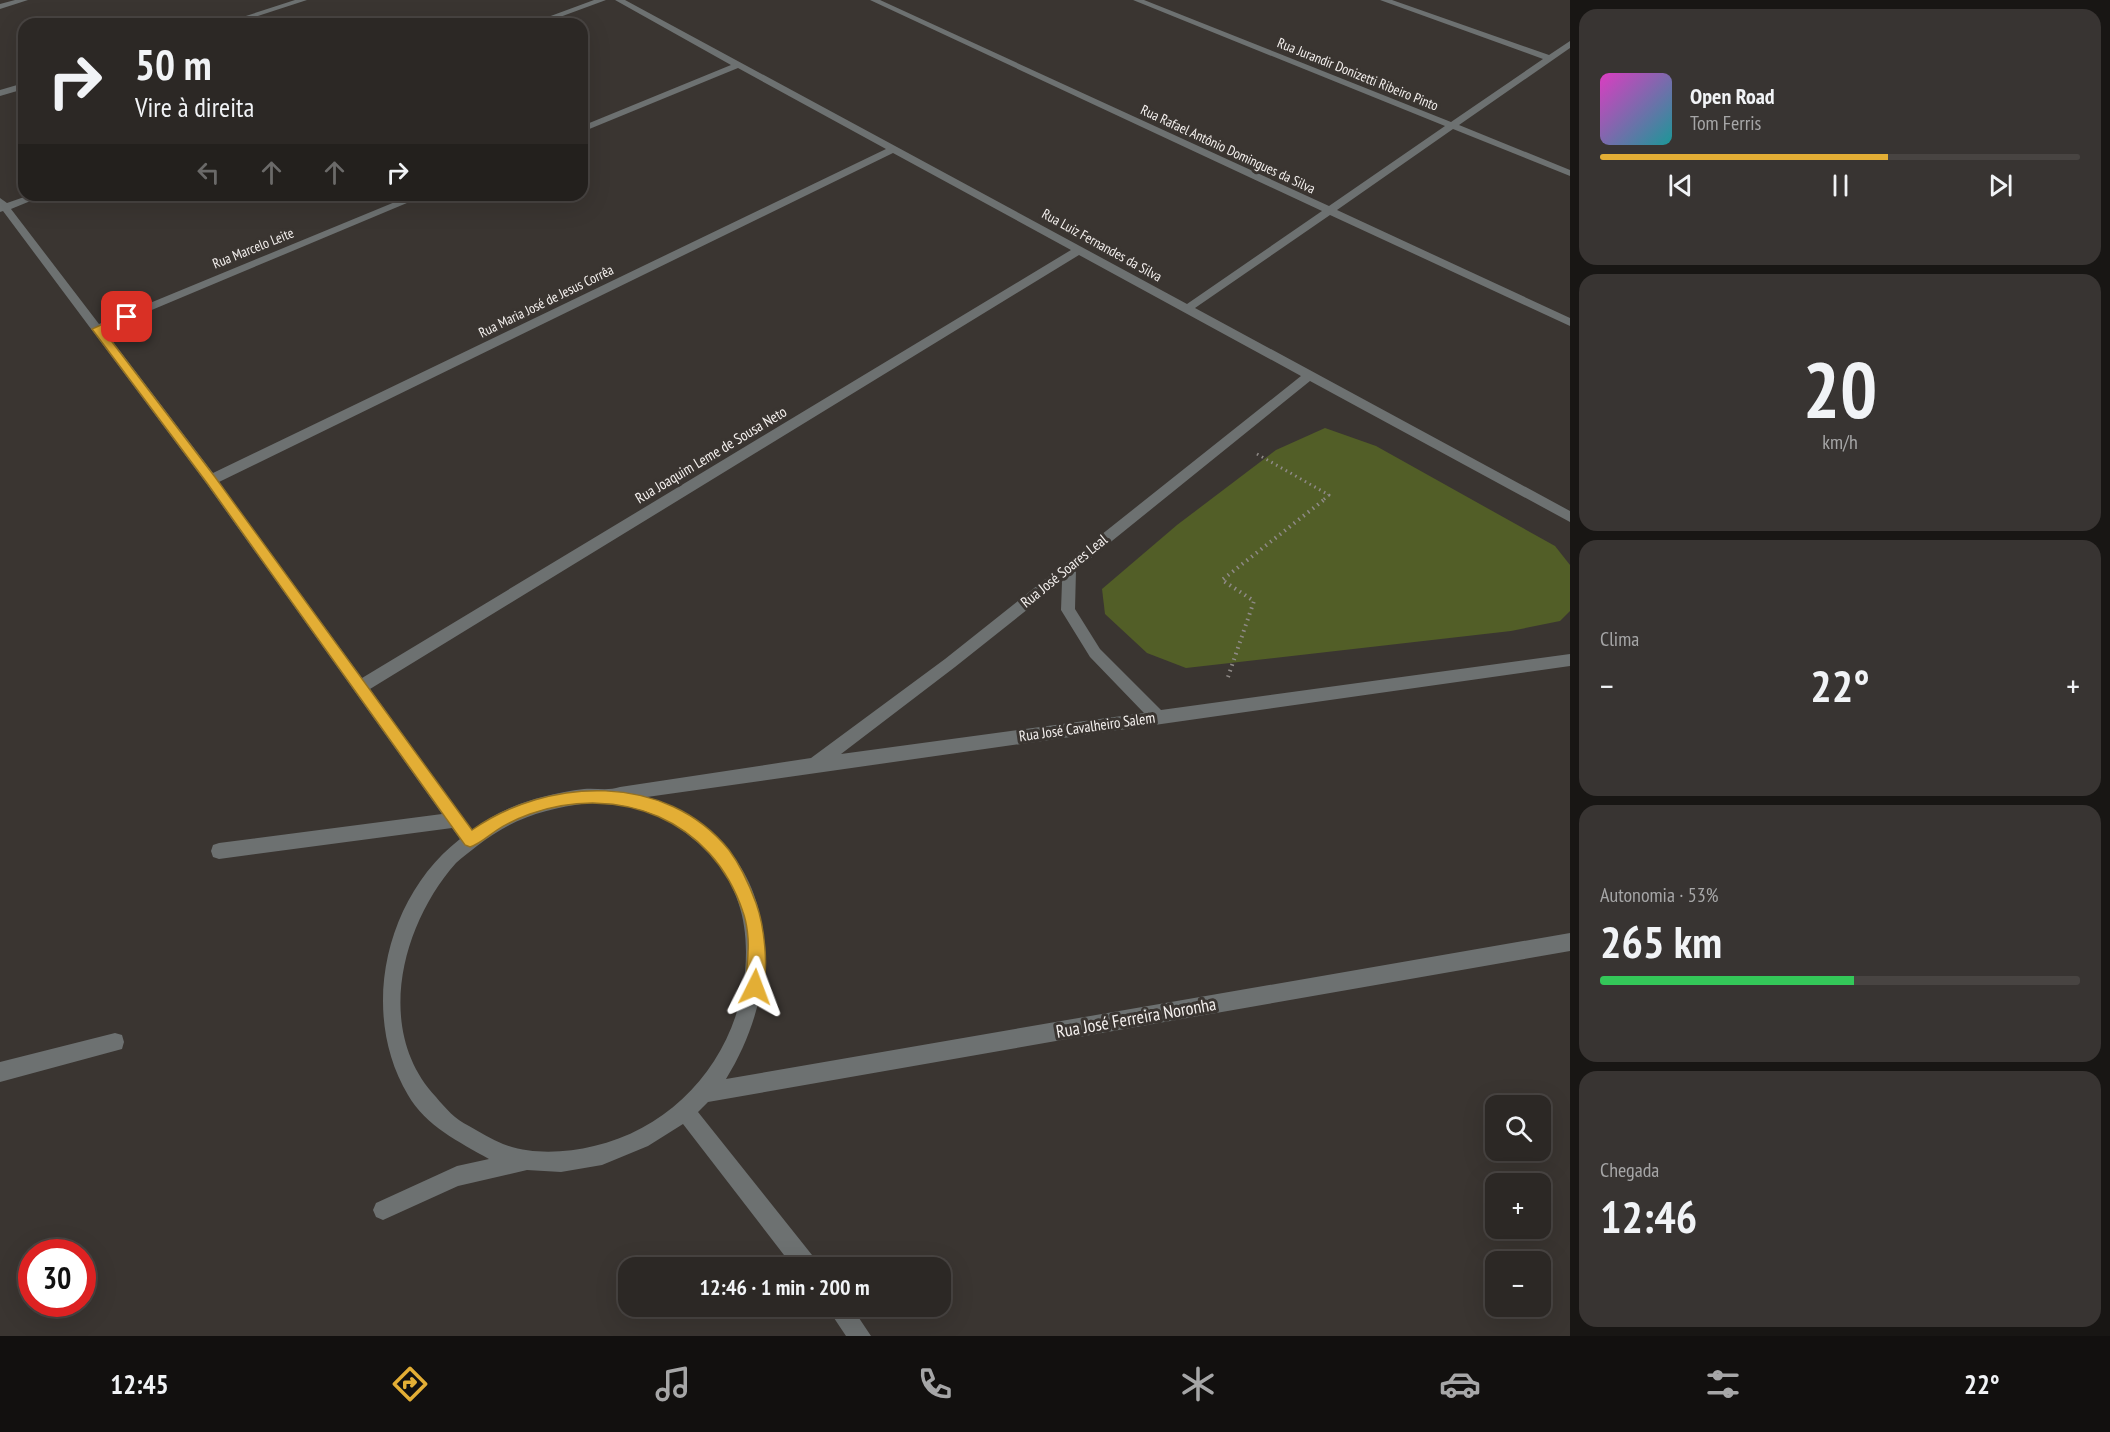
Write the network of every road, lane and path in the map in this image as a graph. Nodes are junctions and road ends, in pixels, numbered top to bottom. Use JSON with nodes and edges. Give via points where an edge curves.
{"nodes":[{"id":1,"x":24,"y":0,"type":"edge"},
{"id":2,"x":303,"y":0,"type":"edge"},
{"id":3,"x":602,"y":0,"type":"edge"},
{"id":4,"x":620,"y":0,"type":"edge"},
{"id":5,"x":874,"y":0,"type":"edge"},
{"id":6,"x":1137,"y":0,"type":"edge"},
{"id":7,"x":1384,"y":0,"type":"edge"},
{"id":8,"x":0,"y":7,"type":"edge"},
{"id":9,"x":244,"y":18,"type":"edge"},
{"id":10,"x":550,"y":18,"type":"edge"},
{"id":11,"x":1570,"y":44,"type":"edge"},
{"id":12,"x":1549,"y":58,"type":"junction"},
{"id":13,"x":738,"y":65,"type":"junction"},
{"id":14,"x":18,"y":88,"type":"edge"},
{"id":15,"x":0,"y":93,"type":"edge"},
{"id":16,"x":1451,"y":126,"type":"junction"},
{"id":17,"x":588,"y":127,"type":"edge"},
{"id":18,"x":894,"y":149,"type":"junction"},
{"id":19,"x":1570,"y":173,"type":"edge"},
{"id":20,"x":19,"y":201,"type":"edge"},
{"id":21,"x":407,"y":201,"type":"edge"},
{"id":22,"x":2,"y":206,"type":"edge"},
{"id":23,"x":1328,"y":210,"type":"junction"},
{"id":24,"x":1079,"y":250,"type":"junction"},
{"id":25,"x":1187,"y":309,"type":"junction"},
{"id":26,"x":1570,"y":322,"type":"edge"},
{"id":27,"x":97,"y":329,"type":"junction"},
{"id":28,"x":1310,"y":375,"type":"junction"},
{"id":29,"x":1231,"y":438,"type":"junction"},
{"id":30,"x":211,"y":480,"type":"junction"},
{"id":31,"x":1570,"y":517,"type":"edge"},
{"id":32,"x":1069,"y":567,"type":"junction"},
{"id":33,"x":1570,"y":660,"type":"edge"},
{"id":34,"x":360,"y":687,"type":"junction"},
{"id":35,"x":1217,"y":708,"type":"junction"},
{"id":36,"x":1158,"y":717,"type":"junction"},
{"id":37,"x":816,"y":765,"type":"junction"},
{"id":38,"x":605,"y":797,"type":"junction"},
{"id":39,"x":455,"y":820,"type":"junction"},
{"id":40,"x":470,"y":840,"type":"junction"},
{"id":41,"x":219,"y":851,"type":"dead end"},
{"id":42,"x":1570,"y":942,"type":"edge"},
{"id":43,"x":115,"y":1042,"type":"dead end"},
{"id":44,"x":0,"y":1072,"type":"edge"},
{"id":45,"x":703,"y":1093,"type":"junction"},
{"id":46,"x":684,"y":1110,"type":"junction"},
{"id":47,"x":531,"y":1160,"type":"junction"},
{"id":48,"x":383,"y":1209,"type":"dead end"},
{"id":49,"x":799,"y":1257,"type":"edge"},
{"id":50,"x":845,"y":1317,"type":"edge"},
{"id":51,"x":860,"y":1336,"type":"edge"}],
"edges":[{"from":1,"to":8,"type":"street"},
{"from":2,"to":9,"type":"street"},
{"from":3,"to":10,"type":"street"},
{"from":4,"to":13,"type":"street","name":"Rua Luiz Fernandes da Silva"},
{"from":5,"to":23,"type":"street","name":"Rua Rafael Antônio Domingues da Silva"},
{"from":6,"to":16,"type":"street","name":"Rua Jurandir Donizetti Ribeiro Pinto"},
{"from":7,"to":12,"type":"street"},
{"from":11,"to":12,"type":"street"},
{"from":12,"to":16,"type":"street"},
{"from":13,"to":17,"type":"street"},
{"from":13,"to":18,"type":"street","name":"Rua Luiz Fernandes da Silva"},
{"from":14,"to":15,"type":"street"},
{"from":16,"to":19,"type":"street","name":"Rua Jurandir Donizetti Ribeiro Pinto"},
{"from":16,"to":23,"type":"street"},
{"from":18,"to":24,"type":"street","name":"Rua Luiz Fernandes da Silva"},
{"from":18,"to":30,"type":"street","name":"Rua Maria José de Jesus Corrêa"},
{"from":20,"to":22,"type":"street"},
{"from":21,"to":27,"type":"street","name":"Rua Marcelo Leite"},
{"from":22,"to":27,"type":"street"},
{"from":23,"to":25,"type":"street"},
{"from":23,"to":26,"type":"street","name":"Rua Rafael Antônio Domingues da Silva"},
{"from":24,"to":25,"type":"street","name":"Rua Luiz Fernandes da Silva"},
{"from":24,"to":34,"type":"street","name":"Rua Joaquim Leme de Sousa Neto"},
{"from":25,"to":28,"type":"street","name":"Rua Luiz Fernandes da Silva"},
{"from":27,"to":30,"type":"street"},
{"from":28,"to":29,"type":"street","name":"Rua José Soares Leal"},
{"from":28,"to":31,"type":"street","name":"Rua Luiz Fernandes da Silva"},
{"from":29,"to":32,"type":"street","name":"Rua José Soares Leal"},
{"from":29,"to":35,"type":"path","via":[[1329,495],[1222,580],[1254,601]]},
{"from":30,"to":34,"type":"street"},
{"from":32,"to":36,"type":"street","via":[[1068,610],[1095,653]]},
{"from":32,"to":37,"type":"street","name":"Rua José Soares Leal"},
{"from":33,"to":35,"type":"street","name":"Rua José Cavalheiro Salem"},
{"from":34,"to":39,"type":"street"},
{"from":35,"to":36,"type":"street","name":"Rua José Cavalheiro Salem"},
{"from":36,"to":37,"type":"street","name":"Rua José Cavalheiro Salem"},
{"from":37,"to":38,"type":"street","name":"Rua José Cavalheiro Salem"},
{"from":38,"to":40,"type":"street","via":[[555,800],[525,809],[494,823]]},
{"from":38,"to":45,"type":"street","via":[[649,804],[702,833],[723,855],[740,882],[752,914],[757,949],[755,987],[746,1023],[728,1060]]},
{"from":39,"to":40,"type":"street"},
{"from":39,"to":41,"type":"street"},
{"from":40,"to":47,"type":"street","via":[[441,867],[404,928],[393,962],[393,1032],[402,1066],[419,1097],[444,1124],[476,1145]]},
{"from":42,"to":45,"type":"street","name":"Rua José Ferreira Noronha"},
{"from":43,"to":44,"type":"street"},
{"from":45,"to":46,"type":"street"},
{"from":46,"to":47,"type":"street","via":[[634,1144],[594,1158]]},
{"from":46,"to":49,"type":"street"},
{"from":47,"to":48,"type":"street","via":[[457,1176]]},
{"from":50,"to":51,"type":"street"}]}
